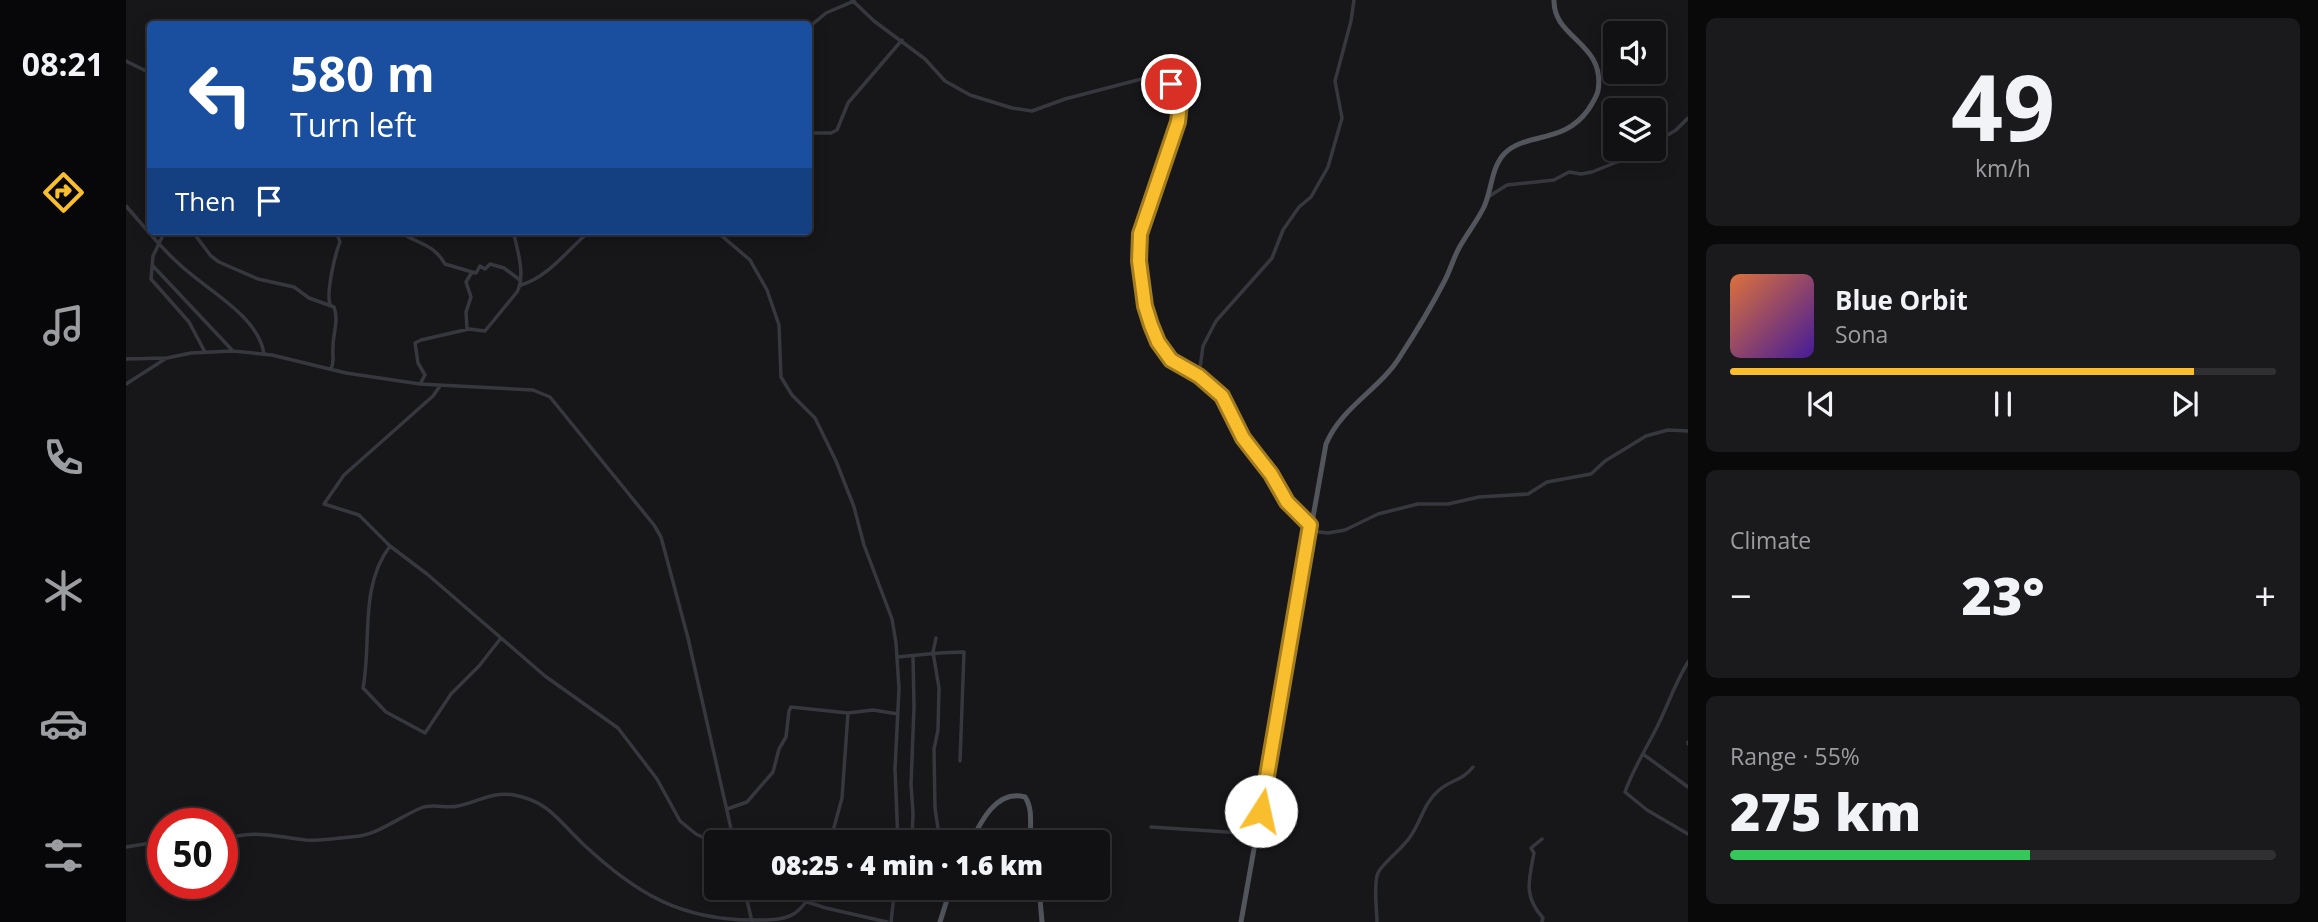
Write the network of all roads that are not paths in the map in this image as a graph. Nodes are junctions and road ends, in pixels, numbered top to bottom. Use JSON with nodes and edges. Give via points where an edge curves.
{"nodes":[{"id":1,"x":1354,"y":0,"type":"edge"},
{"id":2,"x":1554,"y":0,"type":"edge"},
{"id":3,"x":853,"y":1,"type":"edge"},
{"id":4,"x":812,"y":25,"type":"edge"},
{"id":5,"x":902,"y":40,"type":"junction"},
{"id":6,"x":126,"y":61,"type":"edge"},
{"id":7,"x":147,"y":72,"type":"edge"},
{"id":8,"x":1688,"y":118,"type":"edge"},
{"id":9,"x":812,"y":133,"type":"edge"},
{"id":10,"x":1666,"y":135,"type":"edge"},
{"id":11,"x":1616,"y":161,"type":"edge"},
{"id":12,"x":1487,"y":198,"type":"junction"},
{"id":13,"x":126,"y":206,"type":"edge"},
{"id":14,"x":147,"y":230,"type":"edge"},
{"id":15,"x":152,"y":235,"type":"edge"},
{"id":16,"x":163,"y":235,"type":"edge"},
{"id":17,"x":195,"y":235,"type":"edge"},
{"id":18,"x":337,"y":235,"type":"edge"},
{"id":19,"x":406,"y":235,"type":"edge"},
{"id":20,"x":514,"y":235,"type":"edge"},
{"id":21,"x":585,"y":235,"type":"edge"},
{"id":22,"x":721,"y":235,"type":"edge"},
{"id":23,"x":159,"y":243,"type":"junction"},
{"id":24,"x":153,"y":266,"type":"junction"},
{"id":25,"x":472,"y":272,"type":"junction"},
{"id":26,"x":521,"y":283,"type":"junction"},
{"id":27,"x":330,"y":304,"type":"junction"},
{"id":28,"x":467,"y":329,"type":"junction"},
{"id":29,"x":233,"y":351,"type":"junction"},
{"id":30,"x":205,"y":352,"type":"junction"},
{"id":31,"x":264,"y":354,"type":"junction"},
{"id":32,"x":167,"y":358,"type":"junction"},
{"id":33,"x":126,"y":359,"type":"edge"},
{"id":34,"x":331,"y":369,"type":"junction"},
{"id":35,"x":1199,"y":376,"type":"junction"},
{"id":36,"x":126,"y":384,"type":"edge"},
{"id":37,"x":420,"y":384,"type":"junction"},
{"id":38,"x":440,"y":386,"type":"junction"},
{"id":39,"x":1688,"y":430,"type":"edge"},
{"id":40,"x":1310,"y":528,"type":"junction"},
{"id":41,"x":390,"y":546,"type":"junction"},
{"id":42,"x":501,"y":638,"type":"junction"},
{"id":43,"x":936,"y":638,"type":"dead end"},
{"id":44,"x":933,"y":652,"type":"junction"},
{"id":45,"x":913,"y":656,"type":"junction"},
{"id":46,"x":897,"y":657,"type":"junction"},
{"id":47,"x":1688,"y":662,"type":"edge"},
{"id":48,"x":848,"y":713,"type":"junction"},
{"id":49,"x":898,"y":714,"type":"junction"},
{"id":50,"x":1643,"y":754,"type":"junction"},
{"id":51,"x":960,"y":761,"type":"dead end"},
{"id":52,"x":1473,"y":767,"type":"dead end"},
{"id":53,"x":1688,"y":787,"type":"edge"},
{"id":54,"x":727,"y":809,"type":"junction"},
{"id":55,"x":1151,"y":827,"type":"dead end"},
{"id":56,"x":731,"y":830,"type":"edge"},
{"id":57,"x":833,"y":830,"type":"edge"},
{"id":58,"x":898,"y":830,"type":"edge"},
{"id":59,"x":912,"y":830,"type":"edge"},
{"id":60,"x":938,"y":830,"type":"edge"},
{"id":61,"x":977,"y":830,"type":"edge"},
{"id":62,"x":1030,"y":830,"type":"edge"},
{"id":63,"x":1257,"y":834,"type":"junction"},
{"id":64,"x":1688,"y":834,"type":"edge"},
{"id":65,"x":238,"y":836,"type":"edge"},
{"id":66,"x":704,"y":838,"type":"edge"},
{"id":67,"x":1542,"y":839,"type":"dead end"},
{"id":68,"x":147,"y":844,"type":"edge"},
{"id":69,"x":126,"y":847,"type":"edge"},
{"id":70,"x":747,"y":900,"type":"edge"},
{"id":71,"x":893,"y":900,"type":"edge"},
{"id":72,"x":947,"y":900,"type":"edge"},
{"id":73,"x":1040,"y":900,"type":"edge"},
{"id":74,"x":807,"y":902,"type":"joint"},
{"id":75,"x":752,"y":921,"type":"edge"},
{"id":76,"x":889,"y":922,"type":"edge"},
{"id":77,"x":940,"y":922,"type":"edge"},
{"id":78,"x":1042,"y":922,"type":"edge"},
{"id":79,"x":1241,"y":922,"type":"edge"},
{"id":80,"x":1377,"y":922,"type":"edge"},
{"id":81,"x":1542,"y":922,"type":"edge"}],
"edges":[{"from":1,"to":35,"type":"street","via":[[1335,80],[1342,118],[1328,167],[1311,197],[1283,230],[1272,258],[1216,321],[1203,345]]},
{"from":2,"to":12,"type":"main road","via":[[1559,21],[1594,61],[1597,93],[1585,114],[1569,128],[1507,151],[1495,169]]},
{"from":3,"to":4,"type":"street"},
{"from":3,"to":5,"type":"street"},
{"from":5,"to":9,"type":"street","via":[[854,96],[837,130]]},
{"from":5,"to":35,"type":"street","via":[[954,86],[1023,109],[1041,109],[1153,76],[1163,76],[1171,84],[1180,112],[1142,225],[1139,261],[1145,306],[1158,342],[1175,364]]},
{"from":6,"to":7,"type":"street"},
{"from":8,"to":10,"type":"street"},
{"from":11,"to":12,"type":"street","via":[[1554,180],[1507,184]]},
{"from":12,"to":40,"type":"main road","via":[[1400,358],[1330,434]]},
{"from":13,"to":14,"type":"street"},
{"from":15,"to":23,"type":"street"},
{"from":16,"to":23,"type":"street"},
{"from":17,"to":27,"type":"street","via":[[214,259],[232,269],[294,287],[309,298]]},
{"from":18,"to":27,"type":"street"},
{"from":19,"to":25,"type":"street","via":[[436,251],[445,264]]},
{"from":20,"to":26,"type":"street"},
{"from":21,"to":26,"type":"street","via":[[552,268]]},
{"from":22,"to":46,"type":"street","via":[[750,260],[767,290],[779,325],[781,377],[816,418],[843,477],[889,609]]},
{"from":23,"to":24,"type":"street"},
{"from":23,"to":31,"type":"street","via":[[197,281],[242,314]]},
{"from":24,"to":29,"type":"street"},
{"from":24,"to":30,"type":"street","via":[[153,283],[190,322]]},
{"from":25,"to":26,"type":"street","via":[[490,264],[504,268]]},
{"from":25,"to":28,"type":"street","via":[[466,282],[471,297]]},
{"from":26,"to":28,"type":"street","via":[[489,329]]},
{"from":27,"to":34,"type":"street","via":[[337,323]]},
{"from":28,"to":37,"type":"street","via":[[415,343],[425,375]]},
{"from":29,"to":30,"type":"street"},
{"from":29,"to":31,"type":"street"},
{"from":30,"to":32,"type":"street"},
{"from":31,"to":34,"type":"street"},
{"from":32,"to":33,"type":"street"},
{"from":32,"to":36,"type":"street"},
{"from":34,"to":37,"type":"street"},
{"from":35,"to":40,"type":"street","via":[[1222,396],[1243,438]]},
{"from":37,"to":38,"type":"street"},
{"from":38,"to":41,"type":"street","via":[[344,475],[324,504],[359,515]]},
{"from":38,"to":54,"type":"street","via":[[544,393],[654,525],[672,574]]},
{"from":39,"to":40,"type":"street","via":[[1646,436],[1591,474],[1546,482],[1528,494],[1418,504],[1328,533]]},
{"from":40,"to":63,"type":"main road"},
{"from":41,"to":42,"type":"street"},
{"from":41,"to":42,"type":"street","via":[[370,588],[363,688],[383,709],[425,733],[451,694]]},
{"from":42,"to":66,"type":"street","via":[[618,728],[657,779],[680,821]]},
{"from":43,"to":44,"type":"street"},
{"from":44,"to":45,"type":"street"},
{"from":44,"to":51,"type":"street","via":[[964,652]]},
{"from":44,"to":60,"type":"street","via":[[939,688],[934,749]]},
{"from":45,"to":46,"type":"street"},
{"from":45,"to":59,"type":"street"},
{"from":46,"to":49,"type":"street"},
{"from":47,"to":50,"type":"street"},
{"from":48,"to":49,"type":"street"},
{"from":48,"to":54,"type":"street","via":[[791,707],[773,772],[747,802]]},
{"from":48,"to":57,"type":"street","via":[[842,798]]},
{"from":49,"to":58,"type":"street"},
{"from":50,"to":53,"type":"street"},
{"from":50,"to":64,"type":"street","via":[[1625,792]]},
{"from":52,"to":80,"type":"street","via":[[1462,779],[1447,783],[1433,795],[1412,836],[1379,871]]},
{"from":54,"to":56,"type":"street"},
{"from":55,"to":63,"type":"street"},
{"from":61,"to":62,"type":"main road","via":[[992,807],[1021,795],[1031,809]]},
{"from":63,"to":79,"type":"main road"},
{"from":65,"to":75,"type":"street","via":[[248,833],[311,840],[358,836],[424,807],[460,806],[490,796],[513,795],[546,806],[600,858],[657,901],[717,918]]},
{"from":67,"to":81,"type":"street","via":[[1531,848],[1529,893]]},
{"from":68,"to":69,"type":"street"},
{"from":70,"to":75,"type":"street"},
{"from":71,"to":76,"type":"street"},
{"from":72,"to":77,"type":"main road"},
{"from":73,"to":78,"type":"main road"},
{"from":74,"to":75,"type":"street","via":[[791,916]]},
{"from":74,"to":76,"type":"street"}]}
